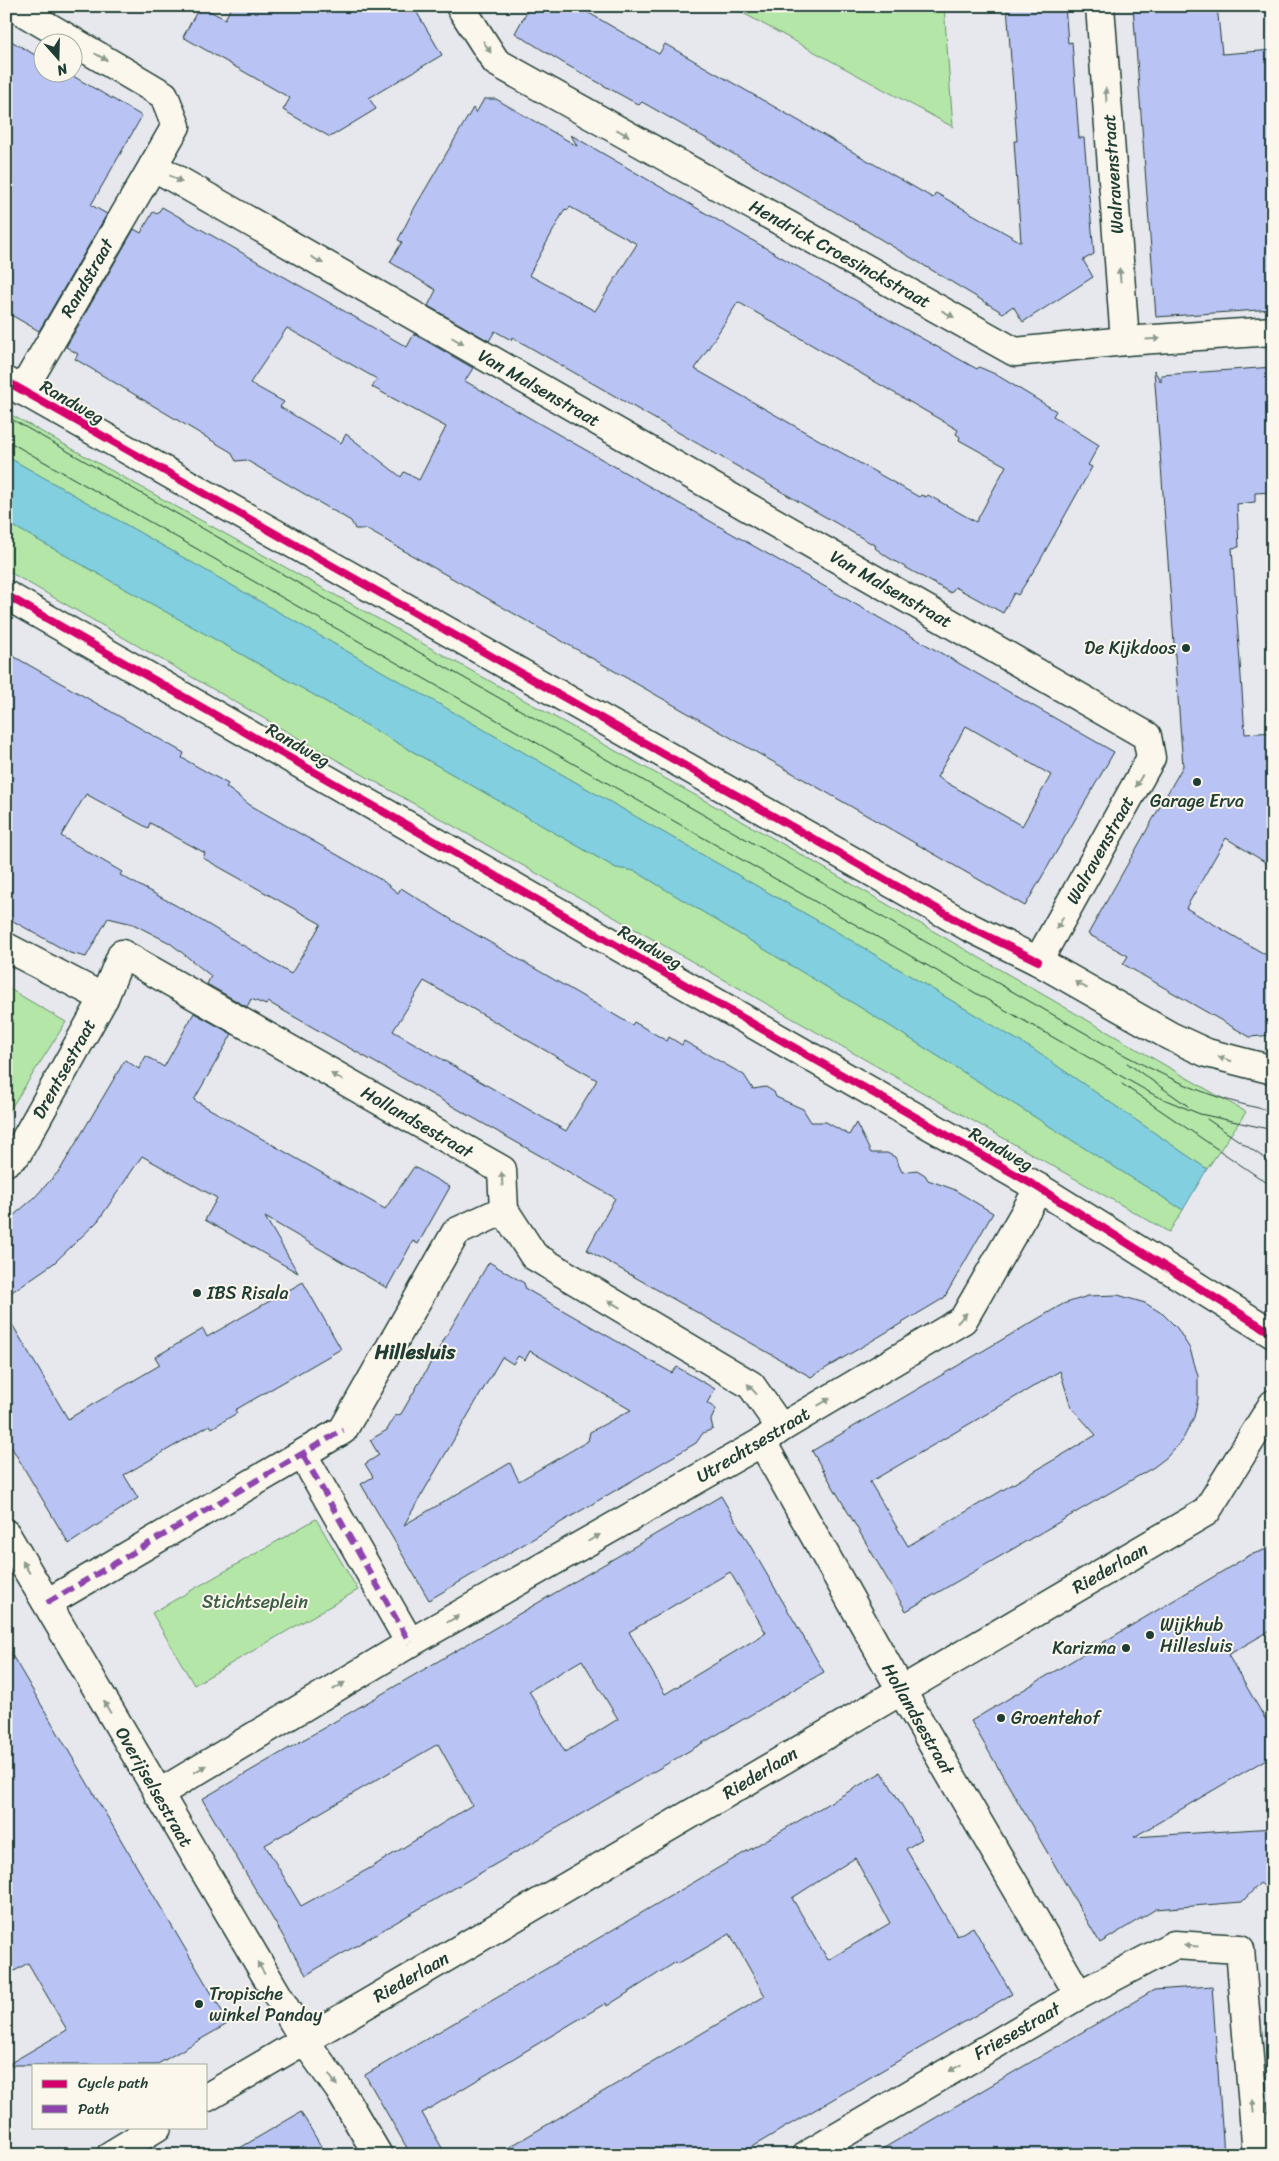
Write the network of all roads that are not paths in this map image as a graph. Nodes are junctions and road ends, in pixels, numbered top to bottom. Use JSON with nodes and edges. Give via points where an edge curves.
{"nodes":[{"id":1,"x":13,"y":6,"type":"edge"},
{"id":2,"x":460,"y":6,"type":"edge"},
{"id":3,"x":1100,"y":6,"type":"edge"},
{"id":4,"x":153,"y":166,"type":"junction"},
{"id":5,"x":1273,"y":331,"type":"edge"},
{"id":6,"x":1125,"y":341,"type":"junction"},
{"id":7,"x":14,"y":386,"type":"edge"},
{"id":8,"x":6,"y":595,"type":"edge"},
{"id":9,"x":1147,"y":736,"type":"joint"},
{"id":10,"x":6,"y":947,"type":"edge"},
{"id":11,"x":1038,"y":961,"type":"junction"},
{"id":12,"x":104,"y":998,"type":"junction"},
{"id":13,"x":1273,"y":1070,"type":"edge"},
{"id":14,"x":6,"y":1162,"type":"edge"},
{"id":15,"x":1039,"y":1188,"type":"junction"},
{"id":16,"x":504,"y":1210,"type":"junction"},
{"id":17,"x":1273,"y":1334,"type":"edge"},
{"id":18,"x":1273,"y":1404,"type":"edge"},
{"id":19,"x":771,"y":1435,"type":"junction"},
{"id":20,"x":303,"y":1455,"type":"junction"},
{"id":21,"x":6,"y":1534,"type":"edge"},
{"id":22,"x":46,"y":1603,"type":"junction"},
{"id":23,"x":410,"y":1643,"type":"junction"},
{"id":24,"x":901,"y":1690,"type":"junction"},
{"id":25,"x":158,"y":1794,"type":"junction"},
{"id":26,"x":1079,"y":1995,"type":"junction"},
{"id":27,"x":304,"y":2040,"type":"junction"},
{"id":28,"x":208,"y":2097,"type":"edge"},
{"id":29,"x":156,"y":2128,"type":"edge"},
{"id":30,"x":111,"y":2155,"type":"edge"},
{"id":31,"x":378,"y":2155,"type":"edge"},
{"id":32,"x":806,"y":2155,"type":"edge"},
{"id":33,"x":1257,"y":2155,"type":"edge"}],
"edges":[{"from":1,"to":4,"type":"street","one_way":true,"via":[[164,95],[176,126]]},
{"from":2,"to":6,"type":"street","name":"Hendrick Croesinckstraat","one_way":true,"via":[[496,62],[1015,352]]},
{"from":6,"to":3,"type":"street","name":"Walravenstraat","one_way":true},
{"from":4,"to":7,"type":"street","name":"Randstraat"},
{"from":4,"to":9,"type":"street","name":"Van Malsenstraat","one_way":true},
{"from":6,"to":5,"type":"street","name":"Hendrick Croesinckstraat","one_way":true},
{"from":7,"to":11,"type":"street","name":"Randweg","via":[[969,927]]},
{"from":8,"to":15,"type":"street","name":"Randweg"},
{"from":9,"to":11,"type":"street","name":"Walravenstraat","one_way":true,"via":[[1151,758]]},
{"from":10,"to":12,"type":"street"},
{"from":13,"to":11,"type":"street","name":"Randweg","one_way":true,"via":[[1206,1053]]},
{"from":12,"to":14,"type":"street","name":"Drentsestraat","via":[[17,1154]]},
{"from":16,"to":12,"type":"street","name":"Hollandsestraat","one_way":true,"via":[[502,1170],[122,954]]},
{"from":15,"to":17,"type":"street","name":"Randweg"},
{"from":19,"to":15,"type":"street","name":"Utrechtsestraat","one_way":true,"via":[[963,1320]]},
{"from":19,"to":16,"type":"street","name":"Hollandsestraat","one_way":true,"via":[[751,1385],[534,1256]]},
{"from":16,"to":20,"type":"street","via":[[456,1232],[342,1430]]},
{"from":18,"to":24,"type":"street","name":"Riederlaan","via":[[1206,1512]]},
{"from":23,"to":19,"type":"street","name":"Utrechtsestraat","one_way":true},
{"from":19,"to":24,"type":"street","name":"Hollandsestraat"},
{"from":20,"to":22,"type":"street"},
{"from":20,"to":23,"type":"street"},
{"from":22,"to":21,"type":"street","name":"Overijselsestraat","one_way":true},
{"from":25,"to":22,"type":"street","name":"Overijselsestraat","one_way":true},
{"from":25,"to":23,"type":"street","one_way":true},
{"from":24,"to":26,"type":"street","name":"Hollandsestraat"},
{"from":24,"to":27,"type":"street","name":"Riederlaan"},
{"from":27,"to":25,"type":"street","name":"Overijselsestraat","one_way":true},
{"from":26,"to":32,"type":"street","name":"Friesestraat","one_way":true},
{"from":33,"to":26,"type":"street","name":"Friesestraat","one_way":true,"via":[[1240,1949],[1174,1945]]},
{"from":27,"to":28,"type":"street","name":"Riederlaan"},
{"from":27,"to":31,"type":"street","name":"Overijselsestraat","one_way":true,"via":[[339,2089]]},
{"from":29,"to":30,"type":"street"}]}
